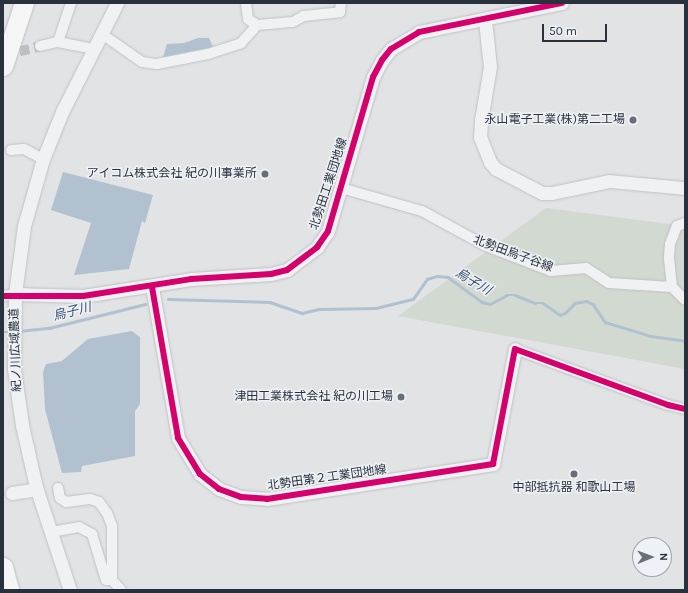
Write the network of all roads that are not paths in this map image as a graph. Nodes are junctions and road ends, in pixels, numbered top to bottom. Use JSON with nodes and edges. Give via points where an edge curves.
{"nodes":[{"id":1,"x":24,"y":3,"type":"edge"},
{"id":2,"x":71,"y":3,"type":"edge"},
{"id":3,"x":117,"y":3,"type":"edge"},
{"id":4,"x":246,"y":3,"type":"edge"},
{"id":5,"x":341,"y":3,"type":"edge"},
{"id":6,"x":562,"y":3,"type":"edge"},
{"id":7,"x":485,"y":20,"type":"junction"},
{"id":8,"x":257,"y":25,"type":"junction"},
{"id":9,"x":102,"y":34,"type":"junction"},
{"id":10,"x":58,"y":42,"type":"junction"},
{"id":11,"x":40,"y":46,"type":"tunnel mouth"},
{"id":12,"x":94,"y":49,"type":"junction"},
{"id":13,"x":3,"y":66,"type":"edge"},
{"id":14,"x":11,"y":150,"type":"dead end"},
{"id":15,"x":43,"y":159,"type":"junction"},
{"id":16,"x":342,"y":188,"type":"junction"},
{"id":17,"x":685,"y":188,"type":"edge"},
{"id":18,"x":685,"y":223,"type":"edge"},
{"id":19,"x":152,"y":287,"type":"junction"},
{"id":20,"x":672,"y":287,"type":"junction"},
{"id":21,"x":9,"y":295,"type":"edge"},
{"id":22,"x":685,"y":300,"type":"edge"},
{"id":23,"x":515,"y":349,"type":"joint"},
{"id":24,"x":685,"y":409,"type":"edge"},
{"id":25,"x":58,"y":488,"type":"dead end"},
{"id":26,"x":37,"y":489,"type":"junction"},
{"id":27,"x":12,"y":492,"type":"dead end"},
{"id":28,"x":51,"y":532,"type":"junction"},
{"id":29,"x":3,"y":568,"type":"edge"},
{"id":30,"x":112,"y":580,"type":"junction"},
{"id":31,"x":9,"y":590,"type":"edge"},
{"id":32,"x":70,"y":590,"type":"edge"},
{"id":33,"x":121,"y":590,"type":"edge"}],
"edges":[{"from":1,"to":13,"type":"highway"},
{"from":2,"to":10,"type":"street"},
{"from":3,"to":9,"type":"street","name":"紀ノ川広域農道"},
{"from":4,"to":8,"type":"street","via":[[248,19]]},
{"from":5,"to":8,"type":"street","via":[[340,12],[304,16],[292,22]]},
{"from":6,"to":7,"type":"street","name":"北勢田工業団地線"},
{"from":7,"to":16,"type":"street","name":"北勢田工業団地線","via":[[419,32],[391,49],[373,77]]},
{"from":7,"to":17,"type":"street","via":[[490,67],[480,120],[480,137],[490,162],[496,169],[542,193],[609,182]]},
{"from":8,"to":9,"type":"street","via":[[241,43],[208,54],[157,64],[142,62]]},
{"from":9,"to":12,"type":"street","name":"紀ノ川広域農道"},
{"from":10,"to":11,"type":"street"},
{"from":10,"to":12,"type":"street"},
{"from":12,"to":15,"type":"street","name":"紀ノ川広域農道","via":[[62,112]]},
{"from":14,"to":15,"type":"street","via":[[24,150]]},
{"from":15,"to":21,"type":"street","name":"紀ノ川広域農道","via":[[24,226]]},
{"from":16,"to":19,"type":"street","name":"北勢田工業団地線","via":[[328,231],[318,247],[287,270],[271,274],[191,279]]},
{"from":16,"to":20,"type":"street","name":"北勢田烏子谷線","via":[[422,211],[484,246],[551,271],[586,268],[609,283]]},
{"from":18,"to":20,"type":"street","via":[[677,226],[670,244]]},
{"from":19,"to":21,"type":"street","name":"北勢田工業団地線","via":[[83,296]]},
{"from":19,"to":23,"type":"street","name":"北勢田第２工業団地線","via":[[178,438],[186,455],[200,474],[219,489],[241,497],[267,499],[493,464]]},
{"from":20,"to":22,"type":"street"},
{"from":21,"to":26,"type":"street","name":"紀ノ川広域農道","via":[[14,323],[13,342],[22,425]]},
{"from":23,"to":24,"type":"street"},
{"from":25,"to":30,"type":"street","via":[[60,498],[66,502],[90,499],[99,502],[107,513],[112,526]]},
{"from":26,"to":27,"type":"street"},
{"from":26,"to":28,"type":"street","name":"紀ノ川広域農道"},
{"from":28,"to":30,"type":"street","via":[[79,527],[92,534],[106,580]]},
{"from":28,"to":32,"type":"street","name":"紀ノ川広域農道"},
{"from":29,"to":31,"type":"highway"},
{"from":30,"to":33,"type":"street"}]}
